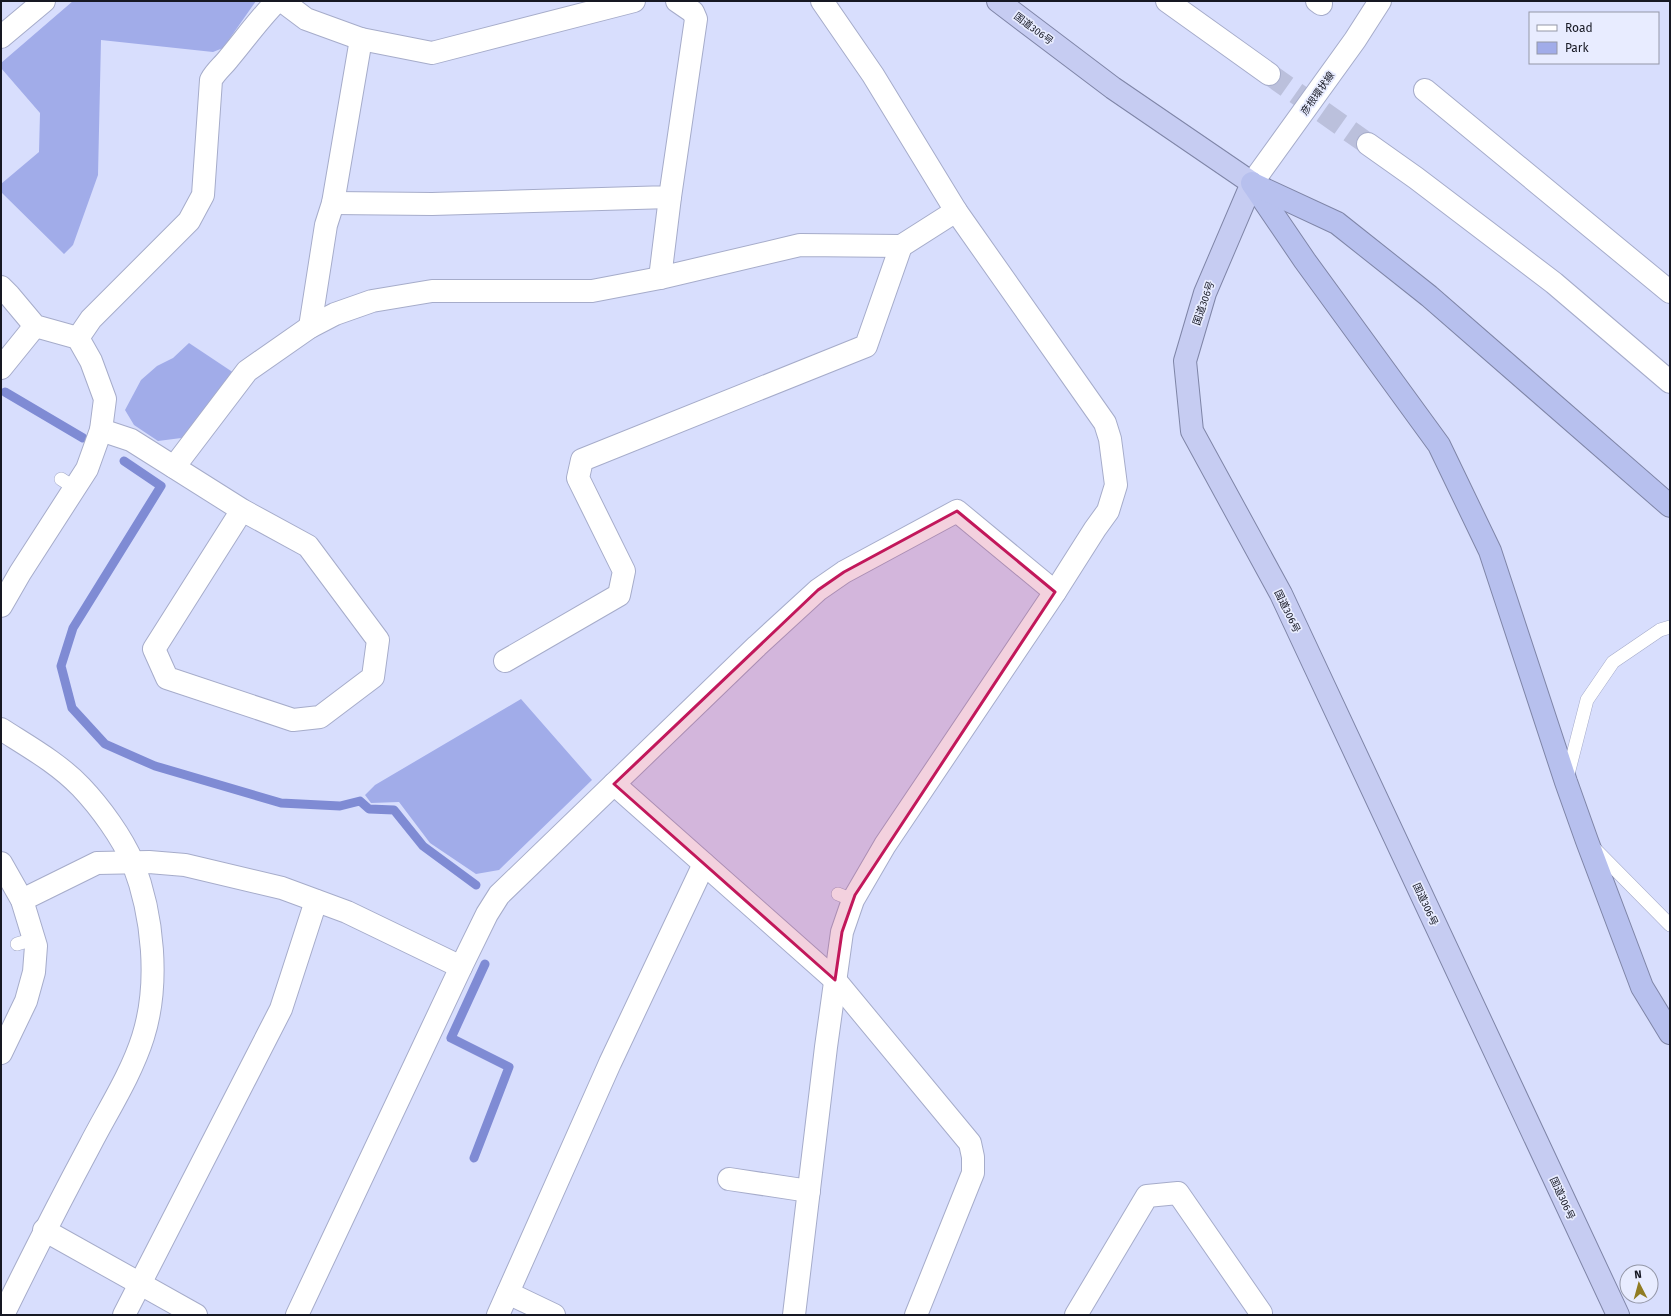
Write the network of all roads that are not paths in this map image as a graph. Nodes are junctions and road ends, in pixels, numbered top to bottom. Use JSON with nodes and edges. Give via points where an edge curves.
{"nodes":[{"id":1,"x":44,"y":1,"type":"edge"},
{"id":2,"x":277,"y":1,"type":"edge"},
{"id":3,"x":282,"y":1,"type":"edge"},
{"id":4,"x":634,"y":1,"type":"edge"},
{"id":5,"x":677,"y":1,"type":"edge"},
{"id":6,"x":822,"y":1,"type":"edge"},
{"id":7,"x":998,"y":1,"type":"edge"},
{"id":8,"x":1167,"y":1,"type":"edge"},
{"id":9,"x":1380,"y":1,"type":"edge"},
{"id":10,"x":1,"y":37,"type":"edge"},
{"id":11,"x":360,"y":39,"type":"junction"},
{"id":12,"x":1270,"y":74,"type":"tunnel mouth"},
{"id":13,"x":1425,"y":90,"type":"dead end"},
{"id":14,"x":1368,"y":144,"type":"tunnel mouth"},
{"id":15,"x":1252,"y":183,"type":"junction"},
{"id":16,"x":670,"y":197,"type":"junction"},
{"id":17,"x":333,"y":203,"type":"junction"},
{"id":18,"x":956,"y":211,"type":"junction"},
{"id":19,"x":901,"y":246,"type":"junction"},
{"id":20,"x":660,"y":278,"type":"junction"},
{"id":21,"x":1,"y":287,"type":"edge"},
{"id":22,"x":1670,"y":292,"type":"edge"},
{"id":23,"x":35,"y":326,"type":"junction"},
{"id":24,"x":310,"y":328,"type":"junction"},
{"id":25,"x":78,"y":338,"type":"junction"},
{"id":26,"x":1,"y":368,"type":"edge"},
{"id":27,"x":1670,"y":382,"type":"edge"},
{"id":28,"x":100,"y":430,"type":"junction"},
{"id":29,"x":174,"y":467,"type":"junction"},
{"id":30,"x":1670,"y":506,"type":"edge"},
{"id":31,"x":242,"y":510,"type":"junction"},
{"id":32,"x":1055,"y":592,"type":"junction"},
{"id":33,"x":1,"y":606,"type":"edge"},
{"id":34,"x":1670,"y":628,"type":"edge"},
{"id":35,"x":505,"y":661,"type":"dead end"},
{"id":36,"x":1,"y":729,"type":"edge"},
{"id":37,"x":1566,"y":782,"type":"junction"},
{"id":38,"x":614,"y":784,"type":"junction"},
{"id":39,"x":1587,"y":841,"type":"junction"},
{"id":40,"x":132,"y":862,"type":"junction"},
{"id":41,"x":1,"y":863,"type":"edge"},
{"id":42,"x":704,"y":864,"type":"junction"},
{"id":43,"x":22,"y":900,"type":"junction"},
{"id":44,"x":316,"y":901,"type":"junction"},
{"id":45,"x":1670,"y":925,"type":"edge"},
{"id":46,"x":461,"y":967,"type":"junction"},
{"id":47,"x":835,"y":980,"type":"junction"},
{"id":48,"x":1670,"y":1033,"type":"edge"},
{"id":49,"x":1,"y":1052,"type":"edge"},
{"id":50,"x":729,"y":1179,"type":"dead end"},
{"id":51,"x":809,"y":1191,"type":"junction"},
{"id":52,"x":44,"y":1230,"type":"junction"},
{"id":53,"x":140,"y":1284,"type":"junction"},
{"id":54,"x":508,"y":1293,"type":"junction"},
{"id":55,"x":1261,"y":1314,"type":"edge"},
{"id":56,"x":3,"y":1315,"type":"edge"},
{"id":57,"x":124,"y":1315,"type":"edge"},
{"id":58,"x":196,"y":1315,"type":"edge"},
{"id":59,"x":297,"y":1315,"type":"edge"},
{"id":60,"x":498,"y":1315,"type":"edge"},
{"id":61,"x":554,"y":1315,"type":"edge"},
{"id":62,"x":794,"y":1315,"type":"edge"},
{"id":63,"x":916,"y":1315,"type":"edge"},
{"id":64,"x":1076,"y":1315,"type":"edge"},
{"id":65,"x":1618,"y":1315,"type":"edge"}],
"edges":[{"from":1,"to":10,"type":"street"},
{"from":2,"to":25,"type":"street","via":[[256,23],[211,80],[203,195],[189,221],[91,319]]},
{"from":3,"to":11,"type":"street","via":[[306,19]]},
{"from":4,"to":11,"type":"street","via":[[432,53]]},
{"from":5,"to":16,"type":"street","via":[[693,12],[696,19]]},
{"from":6,"to":18,"type":"street","via":[[874,75]]},
{"from":7,"to":15,"type":"highway","name":"国道306号","via":[[1113,88]]},
{"from":8,"to":12,"type":"street"},
{"from":9,"to":15,"type":"street","name":"彦根環状線"},
{"from":11,"to":17,"type":"street"},
{"from":13,"to":22,"type":"street"},
{"from":14,"to":27,"type":"street","via":[[1554,283]]},
{"from":15,"to":30,"type":"highway","via":[[1337,223],[1429,296]]},
{"from":15,"to":37,"type":"highway","via":[[1305,261],[1439,445],[1490,551]]},
{"from":15,"to":65,"type":"highway","name":"国道306号","via":[[1205,293],[1185,361],[1192,431],[1281,594]]},
{"from":16,"to":17,"type":"street","via":[[432,204]]},
{"from":16,"to":20,"type":"street"},
{"from":17,"to":24,"type":"street","via":[[326,225]]},
{"from":18,"to":19,"type":"street"},
{"from":18,"to":32,"type":"street","via":[[1104,423],[1110,439],[1116,484],[1108,511]]},
{"from":19,"to":20,"type":"street","via":[[800,245]]},
{"from":19,"to":35,"type":"street","via":[[866,346],[582,460],[578,478],[624,571],[619,596]]},
{"from":20,"to":24,"type":"street","via":[[592,291],[432,291],[372,301],[335,314]]},
{"from":21,"to":23,"type":"street"},
{"from":23,"to":25,"type":"street"},
{"from":23,"to":26,"type":"street"},
{"from":24,"to":29,"type":"street","via":[[247,371]]},
{"from":25,"to":28,"type":"street","via":[[91,361],[105,399]]},
{"from":28,"to":29,"type":"street","via":[[131,440]]},
{"from":28,"to":33,"type":"street","via":[[87,470],[68,484]]},
{"from":29,"to":31,"type":"street"},
{"from":31,"to":31,"type":"street","via":[[308,546],[378,640],[372,676],[320,717],[293,720],[167,678],[154,649]]},
{"from":32,"to":38,"type":"street","via":[[957,511],[844,572],[818,590]]},
{"from":32,"to":47,"type":"street","via":[[885,845],[845,897]]},
{"from":34,"to":37,"type":"lane","via":[[1660,630],[1613,662],[1587,700]]},
{"from":36,"to":40,"type":"street","via":[[54,762],[80,786],[102,810]]},
{"from":37,"to":39,"type":"highway"},
{"from":38,"to":42,"type":"street"},
{"from":38,"to":46,"type":"street","via":[[499,895]]},
{"from":39,"to":45,"type":"lane"},
{"from":39,"to":48,"type":"highway","via":[[1642,986]]},
{"from":40,"to":43,"type":"street","via":[[98,863]]},
{"from":40,"to":44,"type":"street","via":[[185,865],[282,888]]},
{"from":40,"to":52,"type":"street","via":[[148,915],[152,947],[152,982],[143,1037],[132,1066]]},
{"from":41,"to":43,"type":"street"},
{"from":42,"to":47,"type":"street"},
{"from":42,"to":54,"type":"street","via":[[610,1063]]},
{"from":43,"to":49,"type":"street","via":[[26,942],[36,946],[34,972],[26,1001]]},
{"from":44,"to":46,"type":"street","via":[[347,912]]},
{"from":44,"to":53,"type":"street","via":[[281,1009]]},
{"from":46,"to":59,"type":"street"},
{"from":47,"to":51,"type":"street"},
{"from":47,"to":63,"type":"street","via":[[970,1143],[974,1157],[974,1173]]},
{"from":50,"to":51,"type":"street"},
{"from":51,"to":62,"type":"street"},
{"from":52,"to":53,"type":"street"},
{"from":52,"to":56,"type":"street"},
{"from":53,"to":57,"type":"street"},
{"from":53,"to":58,"type":"street"},
{"from":54,"to":60,"type":"street"},
{"from":54,"to":61,"type":"street"},
{"from":55,"to":64,"type":"street","via":[[1178,1193],[1147,1196]]}]}
